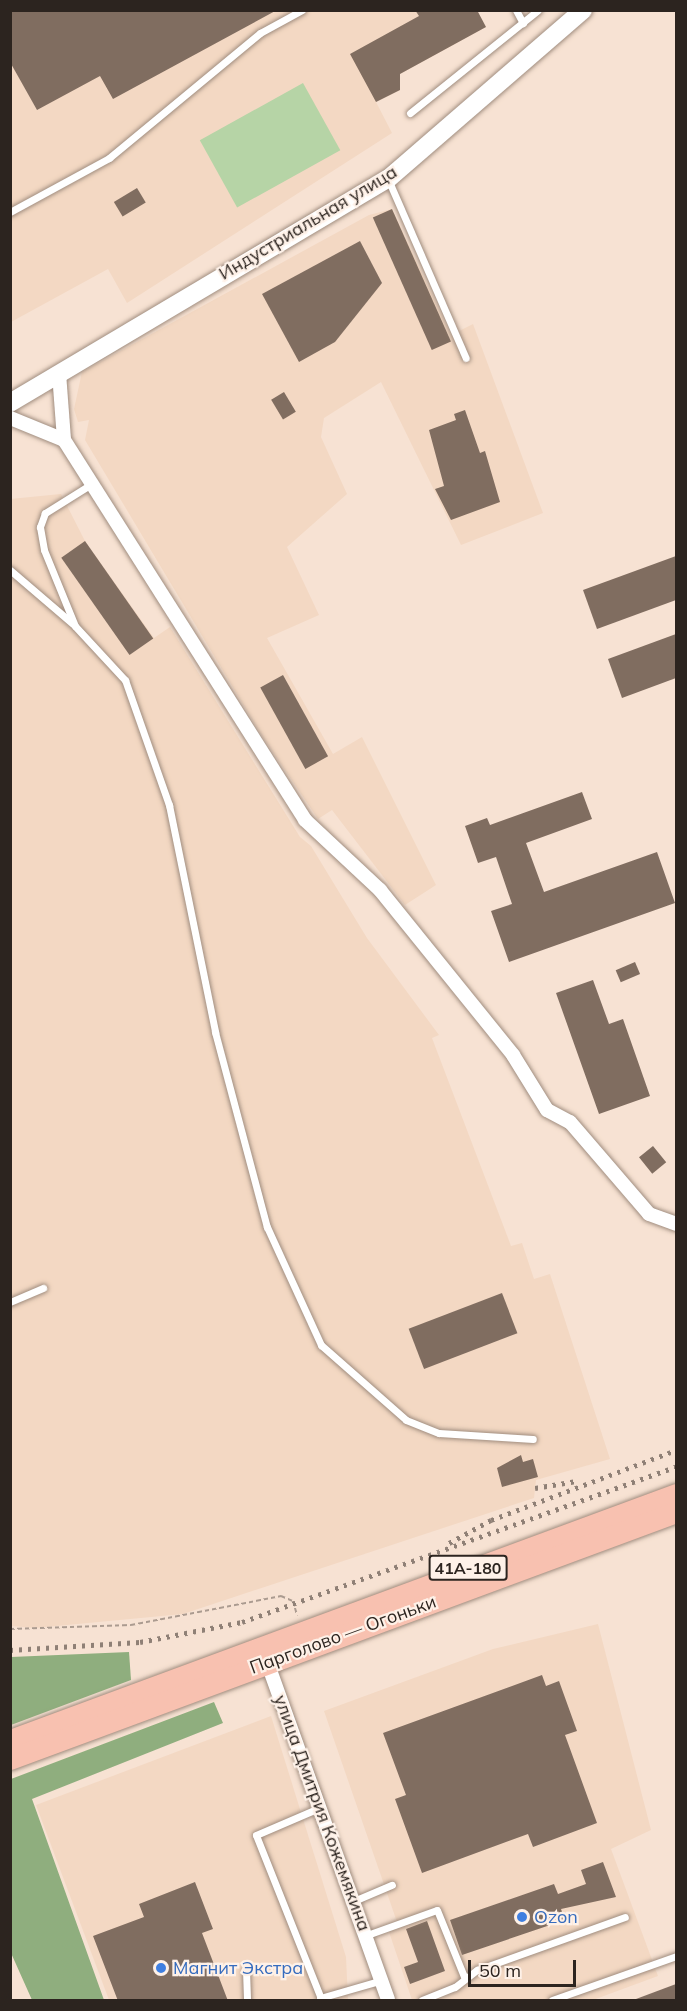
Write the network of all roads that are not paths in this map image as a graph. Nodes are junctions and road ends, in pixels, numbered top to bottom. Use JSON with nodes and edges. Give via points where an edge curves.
{"nodes":[{"id":1,"x":302,"y":10,"type":"edge"},
{"id":2,"x":516,"y":10,"type":"edge"},
{"id":3,"x":537,"y":10,"type":"edge"},
{"id":4,"x":583,"y":10,"type":"edge"},
{"id":5,"x":523,"y":23,"type":"junction"},
{"id":6,"x":410,"y":113,"type":"dead end"},
{"id":7,"x":388,"y":179,"type":"junction"},
{"id":8,"x":10,"y":212,"type":"edge"},
{"id":9,"x":466,"y":358,"type":"dead end"},
{"id":10,"x":59,"y":373,"type":"junction"},
{"id":11,"x":10,"y":403,"type":"edge"},
{"id":12,"x":10,"y":418,"type":"edge"},
{"id":13,"x":64,"y":440,"type":"junction"},
{"id":14,"x":93,"y":482,"type":"junction"},
{"id":15,"x":10,"y":570,"type":"edge"},
{"id":16,"x":75,"y":626,"type":"junction"},
{"id":17,"x":676,"y":1224,"type":"edge"},
{"id":18,"x":43,"y":1288,"type":"dead end"},
{"id":19,"x":10,"y":1302,"type":"edge"},
{"id":20,"x":533,"y":1439,"type":"dead end"},
{"id":21,"x":676,"y":1494,"type":"edge"},
{"id":22,"x":676,"y":1512,"type":"edge"},
{"id":23,"x":264,"y":1654,"type":"junction"},
{"id":24,"x":10,"y":1740,"type":"edge"},
{"id":25,"x":10,"y":1759,"type":"edge"},
{"id":26,"x":321,"y":1807,"type":"junction"},
{"id":27,"x":392,"y":1885,"type":"dead end"},
{"id":28,"x":356,"y":1900,"type":"junction"},
{"id":29,"x":625,"y":1917,"type":"dead end"},
{"id":30,"x":367,"y":1935,"type":"junction"},
{"id":31,"x":676,"y":1956,"type":"edge"},
{"id":32,"x":246,"y":1970,"type":"dead end"},
{"id":33,"x":465,"y":1979,"type":"junction"},
{"id":34,"x":379,"y":1982,"type":"junction"},
{"id":35,"x":320,"y":1998,"type":"edge"},
{"id":36,"x":247,"y":2001,"type":"edge"},
{"id":37,"x":377,"y":2001,"type":"edge"},
{"id":38,"x":388,"y":2001,"type":"edge"},
{"id":39,"x":422,"y":2001,"type":"edge"},
{"id":40,"x":552,"y":2001,"type":"edge"}],
"edges":[{"from":1,"to":8,"type":"lane","via":[[260,33],[109,158]]},
{"from":2,"to":5,"type":"lane"},
{"from":3,"to":5,"type":"lane"},
{"from":4,"to":7,"type":"street","name":"Индустриальная улица"},
{"from":5,"to":6,"type":"lane"},
{"from":7,"to":9,"type":"lane"},
{"from":7,"to":10,"type":"street","name":"Индустриальная улица"},
{"from":10,"to":11,"type":"street","name":"Индустриальная улица"},
{"from":10,"to":13,"type":"street"},
{"from":12,"to":13,"type":"street"},
{"from":13,"to":14,"type":"street"},
{"from":14,"to":16,"type":"lane","via":[[45,513],[40,527]]},
{"from":14,"to":17,"type":"street","via":[[305,820],[380,890],[513,1055],[548,1110],[570,1122],[649,1214]]},
{"from":15,"to":16,"type":"lane"},
{"from":16,"to":20,"type":"lane","via":[[125,680],[169,805],[215,1032],[267,1227],[321,1345],[406,1420],[439,1433]]},
{"from":18,"to":19,"type":"lane"},
{"from":21,"to":23,"type":"main road","name":"Парголово — Огоньки","number":"41А-180"},
{"from":22,"to":23,"type":"main road","name":"Парголово — Огоньки","number":"41А-180"},
{"from":23,"to":24,"type":"main road","name":"Парголово — Огоньки","number":"41А-180"},
{"from":23,"to":25,"type":"main road","name":"Парголово — Огоньки","number":"41А-180"},
{"from":23,"to":26,"type":"street","name":"улица Дмитрия Кожемякина"},
{"from":26,"to":28,"type":"street","name":"улица Дмитрия Кожемякина"},
{"from":26,"to":35,"type":"lane","via":[[256,1835]]},
{"from":27,"to":28,"type":"lane"},
{"from":28,"to":30,"type":"street","name":"улица Дмитрия Кожемякина"},
{"from":29,"to":33,"type":"lane"},
{"from":30,"to":33,"type":"lane","via":[[437,1910]]},
{"from":30,"to":34,"type":"street","name":"улица Дмитрия Кожемякина"},
{"from":31,"to":40,"type":"lane"},
{"from":32,"to":36,"type":"lane"},
{"from":33,"to":39,"type":"lane"},
{"from":34,"to":35,"type":"lane"},
{"from":34,"to":37,"type":"street","name":"улица Дмитрия Кожемякина"},
{"from":34,"to":38,"type":"street","name":"улица Дмитрия Кожемякина"}]}
